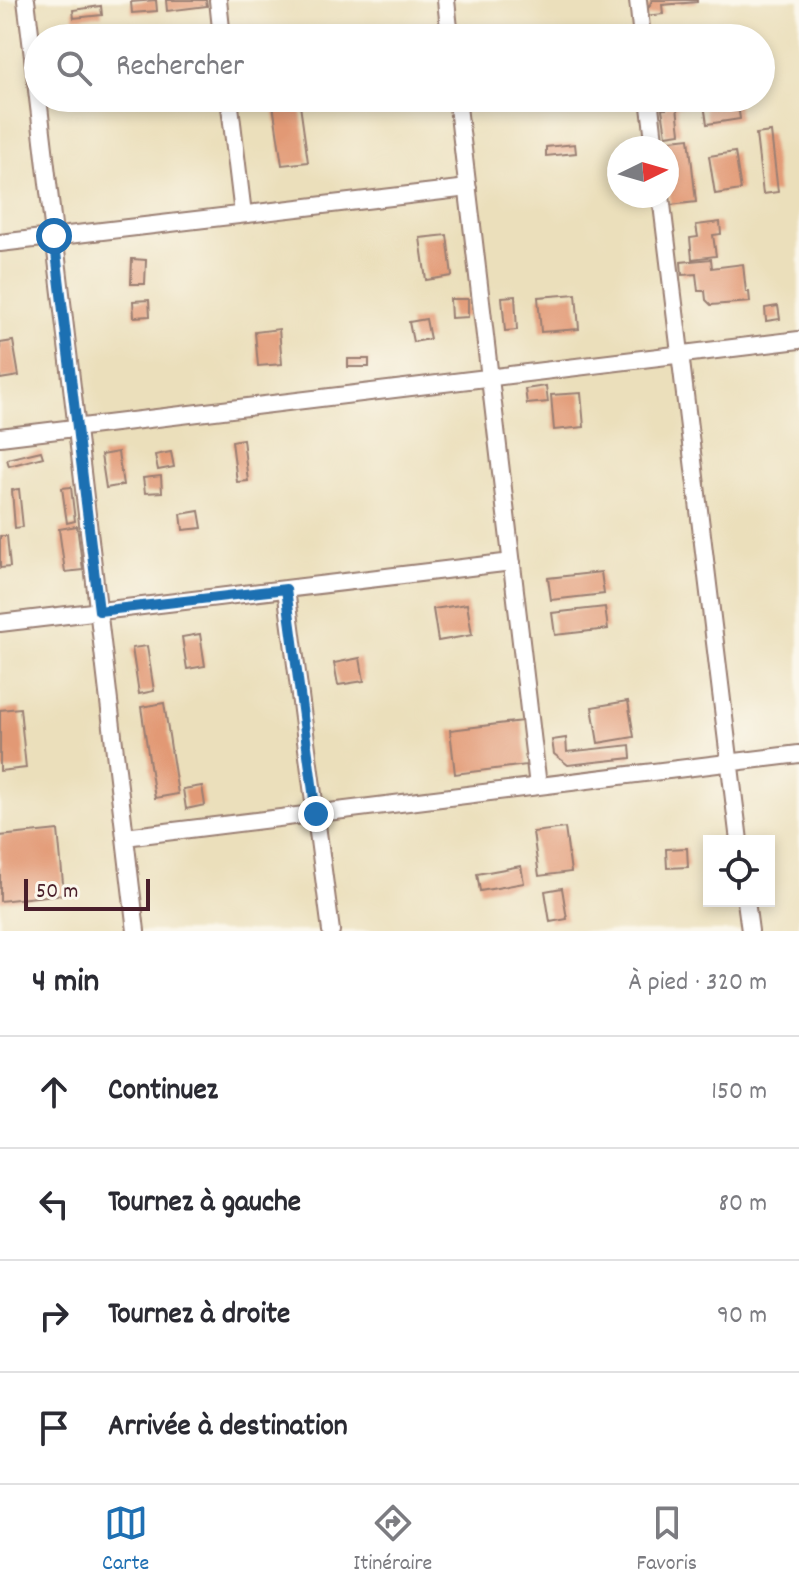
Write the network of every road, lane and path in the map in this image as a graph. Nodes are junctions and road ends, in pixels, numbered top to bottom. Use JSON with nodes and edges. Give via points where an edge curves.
{"nodes":[{"id":1,"x":26,"y":0,"type":"edge"},
{"id":2,"x":218,"y":0,"type":"edge"},
{"id":3,"x":446,"y":0,"type":"edge"},
{"id":4,"x":638,"y":0,"type":"edge"},
{"id":5,"x":29,"y":24,"type":"edge"},
{"id":6,"x":221,"y":24,"type":"edge"},
{"id":7,"x":449,"y":24,"type":"edge"},
{"id":8,"x":641,"y":24,"type":"edge"},
{"id":9,"x":40,"y":112,"type":"edge"},
{"id":10,"x":231,"y":112,"type":"edge"},
{"id":11,"x":459,"y":112,"type":"edge"},
{"id":12,"x":651,"y":112,"type":"edge"},
{"id":13,"x":654,"y":136,"type":"edge"},
{"id":14,"x":468,"y":188,"type":"junction"},
{"id":15,"x":662,"y":208,"type":"edge"},
{"id":16,"x":243,"y":214,"type":"junction"},
{"id":17,"x":54,"y":236,"type":"junction"},
{"id":18,"x":0,"y":243,"type":"edge"},
{"id":19,"x":799,"y":340,"type":"edge"},
{"id":20,"x":680,"y":354,"type":"junction"},
{"id":21,"x":490,"y":377,"type":"junction"},
{"id":22,"x":77,"y":428,"type":"junction"},
{"id":23,"x":0,"y":437,"type":"edge"},
{"id":24,"x":512,"y":562,"type":"junction"},
{"id":25,"x":286,"y":589,"type":"junction"},
{"id":26,"x":99,"y":611,"type":"junction"},
{"id":27,"x":0,"y":623,"type":"edge"},
{"id":28,"x":799,"y":754,"type":"edge"},
{"id":29,"x":730,"y":763,"type":"junction"},
{"id":30,"x":538,"y":786,"type":"junction"},
{"id":31,"x":316,"y":814,"type":"junction"},
{"id":32,"x":738,"y":835,"type":"edge"},
{"id":33,"x":125,"y":837,"type":"junction"},
{"id":34,"x":747,"y":907,"type":"edge"},
{"id":35,"x":136,"y":931,"type":"edge"},
{"id":36,"x":331,"y":931,"type":"edge"},
{"id":37,"x":750,"y":931,"type":"edge"}],
"edges":[{"from":1,"to":5,"type":"street"},
{"from":2,"to":6,"type":"street"},
{"from":3,"to":7,"type":"street"},
{"from":4,"to":8,"type":"street"},
{"from":9,"to":17,"type":"street"},
{"from":10,"to":16,"type":"street"},
{"from":11,"to":14,"type":"street"},
{"from":12,"to":13,"type":"street"},
{"from":14,"to":16,"type":"street"},
{"from":14,"to":21,"type":"street"},
{"from":15,"to":20,"type":"street"},
{"from":16,"to":17,"type":"street"},
{"from":17,"to":18,"type":"street"},
{"from":17,"to":22,"type":"street"},
{"from":19,"to":20,"type":"street"},
{"from":20,"to":21,"type":"street"},
{"from":20,"to":29,"type":"street"},
{"from":21,"to":22,"type":"street"},
{"from":21,"to":24,"type":"street"},
{"from":22,"to":23,"type":"street"},
{"from":22,"to":26,"type":"street"},
{"from":24,"to":25,"type":"street"},
{"from":24,"to":30,"type":"street"},
{"from":25,"to":26,"type":"street"},
{"from":25,"to":31,"type":"street"},
{"from":26,"to":27,"type":"street"},
{"from":26,"to":33,"type":"street"},
{"from":28,"to":29,"type":"street"},
{"from":29,"to":30,"type":"street"},
{"from":29,"to":32,"type":"street"},
{"from":30,"to":31,"type":"street"},
{"from":31,"to":33,"type":"street"},
{"from":31,"to":36,"type":"street"},
{"from":33,"to":35,"type":"street"},
{"from":34,"to":37,"type":"street"}]}
